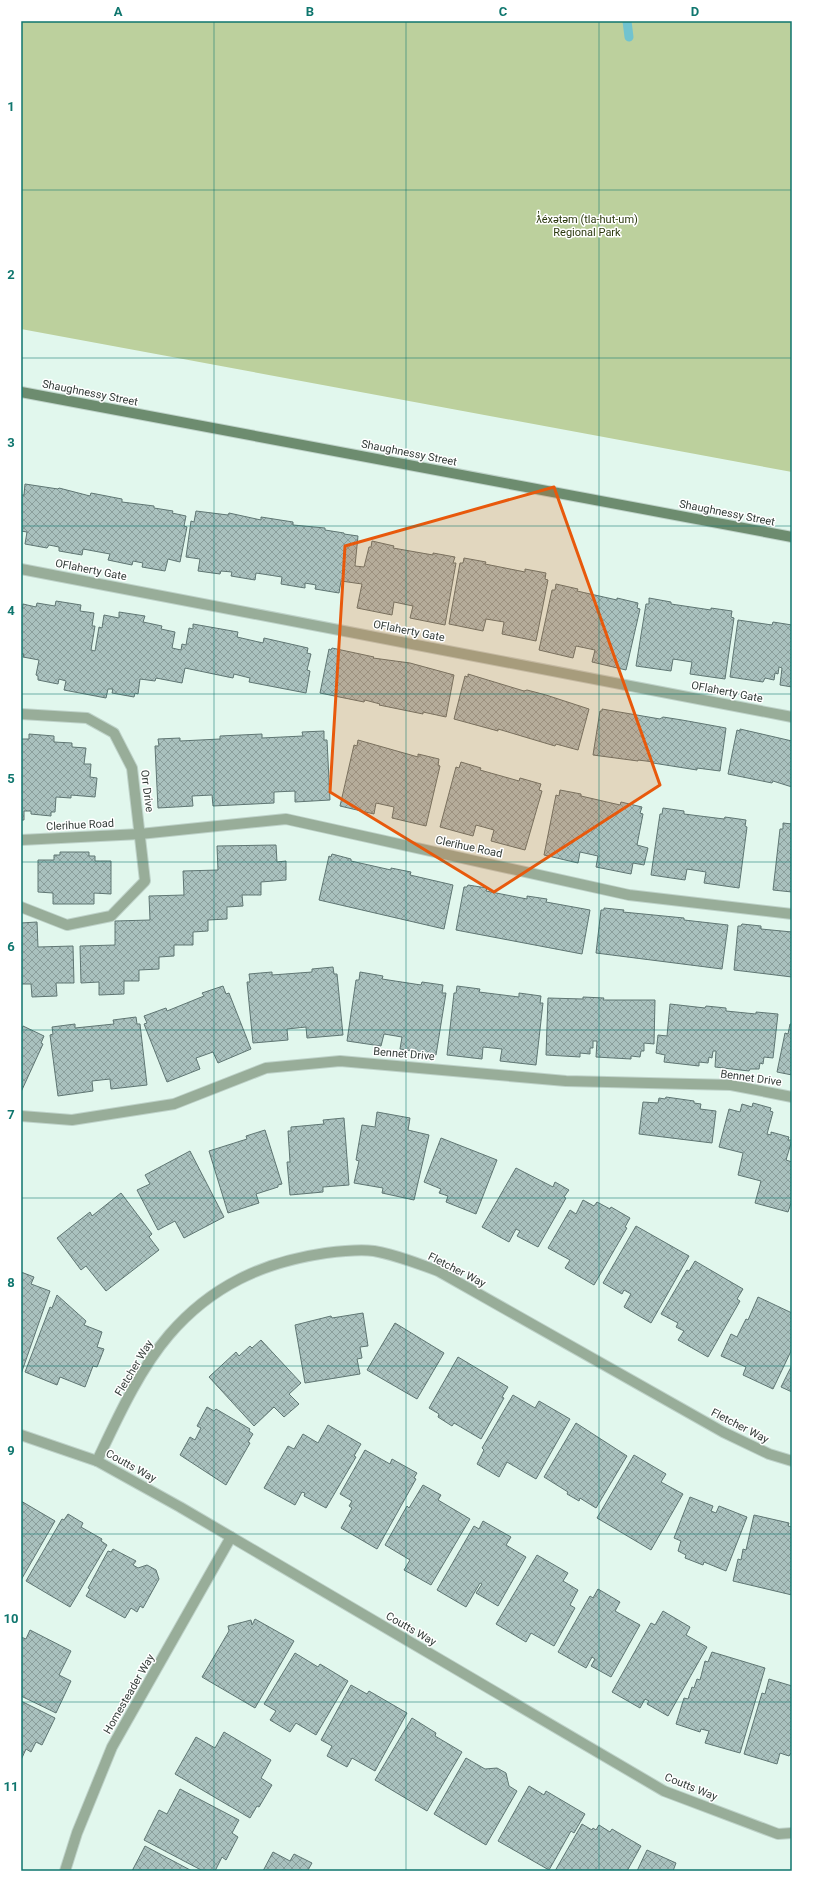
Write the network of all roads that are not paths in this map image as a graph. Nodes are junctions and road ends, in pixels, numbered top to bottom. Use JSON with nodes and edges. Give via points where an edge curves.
{"nodes":[{"id":1,"x":21,"y":392,"type":"edge"},
{"id":2,"x":792,"y":537,"type":"edge"},
{"id":3,"x":21,"y":569,"type":"edge"},
{"id":4,"x":21,"y":714,"type":"edge"},
{"id":5,"x":792,"y":717,"type":"edge"},
{"id":6,"x":140,"y":834,"type":"junction"},
{"id":7,"x":21,"y":840,"type":"edge"},
{"id":8,"x":21,"y":907,"type":"edge"},
{"id":9,"x":792,"y":914,"type":"edge"},
{"id":10,"x":792,"y":1097,"type":"edge"},
{"id":11,"x":21,"y":1116,"type":"edge"},
{"id":12,"x":21,"y":1435,"type":"edge"},
{"id":13,"x":98,"y":1461,"type":"junction"},
{"id":14,"x":792,"y":1461,"type":"edge"},
{"id":15,"x":231,"y":1537,"type":"junction"},
{"id":16,"x":792,"y":1833,"type":"edge"},
{"id":17,"x":65,"y":1871,"type":"edge"}],
"edges":[{"from":1,"to":2,"type":"main road","name":"Shaughnessy Street"},
{"from":3,"to":5,"type":"street","name":"OFlaherty Gate"},
{"from":4,"to":6,"type":"street","name":"Orr Drive","via":[[87,718],[114,733],[132,768]]},
{"from":6,"to":7,"type":"street","name":"Clerihue Road"},
{"from":6,"to":8,"type":"street","via":[[145,881],[111,916],[68,925]]},
{"from":6,"to":9,"type":"street","name":"Clerihue Road","via":[[286,820],[629,895]]},
{"from":10,"to":11,"type":"street","name":"Bennet Drive","via":[[731,1086],[566,1081],[340,1060],[266,1068],[174,1104],[72,1120]]},
{"from":12,"to":13,"type":"street","name":"Coutts Way"},
{"from":13,"to":14,"type":"street","name":"Fletcher Way","via":[[124,1407],[153,1357],[169,1335],[192,1311],[222,1288],[254,1271],[310,1255],[346,1251],[373,1251],[403,1258],[438,1271],[723,1432],[769,1454]]},
{"from":13,"to":15,"type":"street","name":"Coutts Way"},
{"from":15,"to":16,"type":"street","name":"Coutts Way","via":[[664,1791],[778,1834]]},
{"from":15,"to":17,"type":"street","name":"Homesteader Way","via":[[112,1747],[77,1833]]}]}
